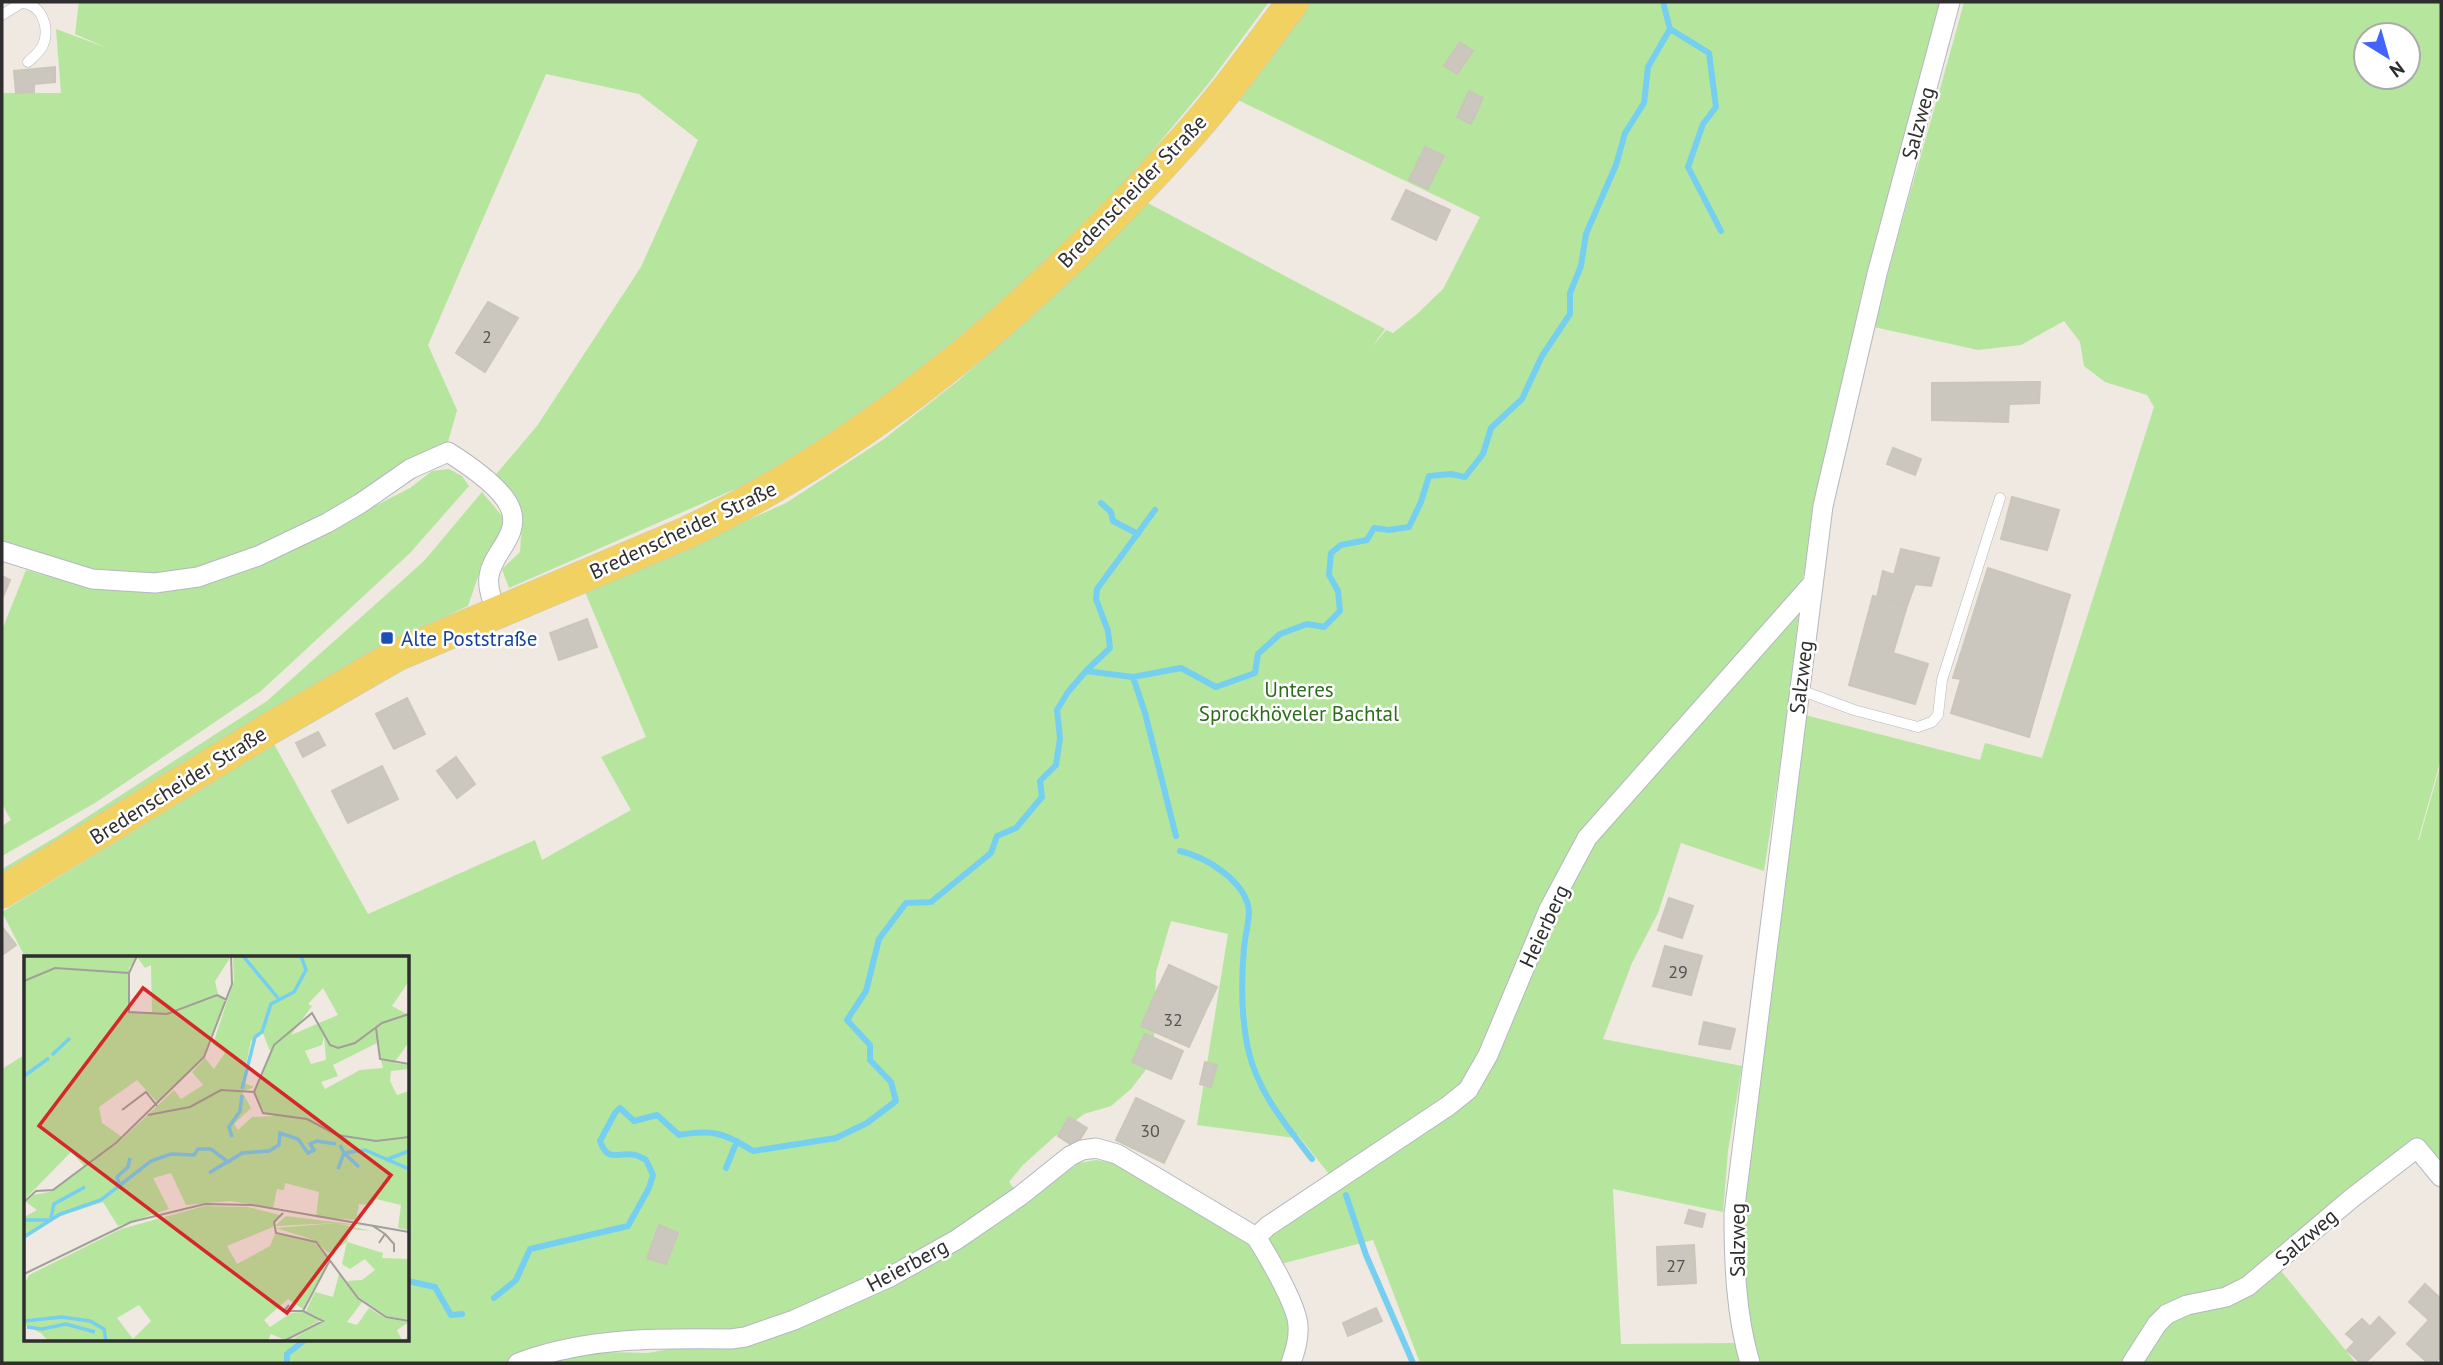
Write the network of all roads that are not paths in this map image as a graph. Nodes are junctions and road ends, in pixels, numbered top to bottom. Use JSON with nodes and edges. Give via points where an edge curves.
{"nodes":[{"id":1,"x":1293,"y":2,"type":"edge"},
{"id":2,"x":1951,"y":2,"type":"edge"},
{"id":3,"x":2,"y":15,"type":"edge"},
{"id":4,"x":28,"y":62,"type":"dead end"},
{"id":5,"x":2000,"y":498,"type":"dead end"},
{"id":6,"x":2,"y":551,"type":"edge"},
{"id":7,"x":1813,"y":583,"type":"junction"},
{"id":8,"x":497,"y":612,"type":"junction"},
{"id":9,"x":1800,"y":690,"type":"junction"},
{"id":10,"x":2,"y":892,"type":"edge"},
{"id":11,"x":2441,"y":1177,"type":"edge"},
{"id":12,"x":1255,"y":1237,"type":"junction"},
{"id":13,"x":518,"y":1363,"type":"edge"},
{"id":14,"x":1291,"y":1363,"type":"edge"},
{"id":15,"x":1750,"y":1363,"type":"edge"},
{"id":16,"x":2132,"y":1363,"type":"edge"}],
"edges":[{"from":1,"to":8,"type":"main road","name":"Bredenscheider Straße","via":[[1182,142],[1106,222],[970,351],[908,400],[841,447],[731,512]]},
{"from":2,"to":7,"type":"street","name":"Salzweg","via":[[1845,407],[1823,506]]},
{"from":3,"to":4,"type":"lane","via":[[21,3],[40,11],[45,38]]},
{"from":5,"to":9,"type":"lane","via":[[1942,680],[1938,715],[1932,722],[1918,727]]},
{"from":6,"to":8,"type":"street","via":[[92,579],[155,583],[198,577],[258,556],[327,523],[425,460],[448,452],[501,493],[511,510],[509,537],[489,575]]},
{"from":7,"to":9,"type":"street","name":"Salzweg"},
{"from":7,"to":12,"type":"street","name":"Heierberg","via":[[1587,838],[1549,909],[1488,1055],[1468,1090]]},
{"from":8,"to":10,"type":"main road","name":"Bredenscheider Straße","via":[[367,671]]},
{"from":9,"to":15,"type":"street","name":"Salzweg","via":[[1734,1214],[1738,1303]]},
{"from":11,"to":16,"type":"street","name":"Salzweg","via":[[2417,1148],[2248,1286],[2167,1314]]},
{"from":12,"to":13,"type":"street","name":"Heierberg","via":[[1117,1154],[1089,1149],[1070,1156],[956,1240],[794,1320],[745,1337],[643,1339],[566,1347]]},
{"from":12,"to":14,"type":"street","name":"Heierberg","via":[[1299,1323]]}]}
